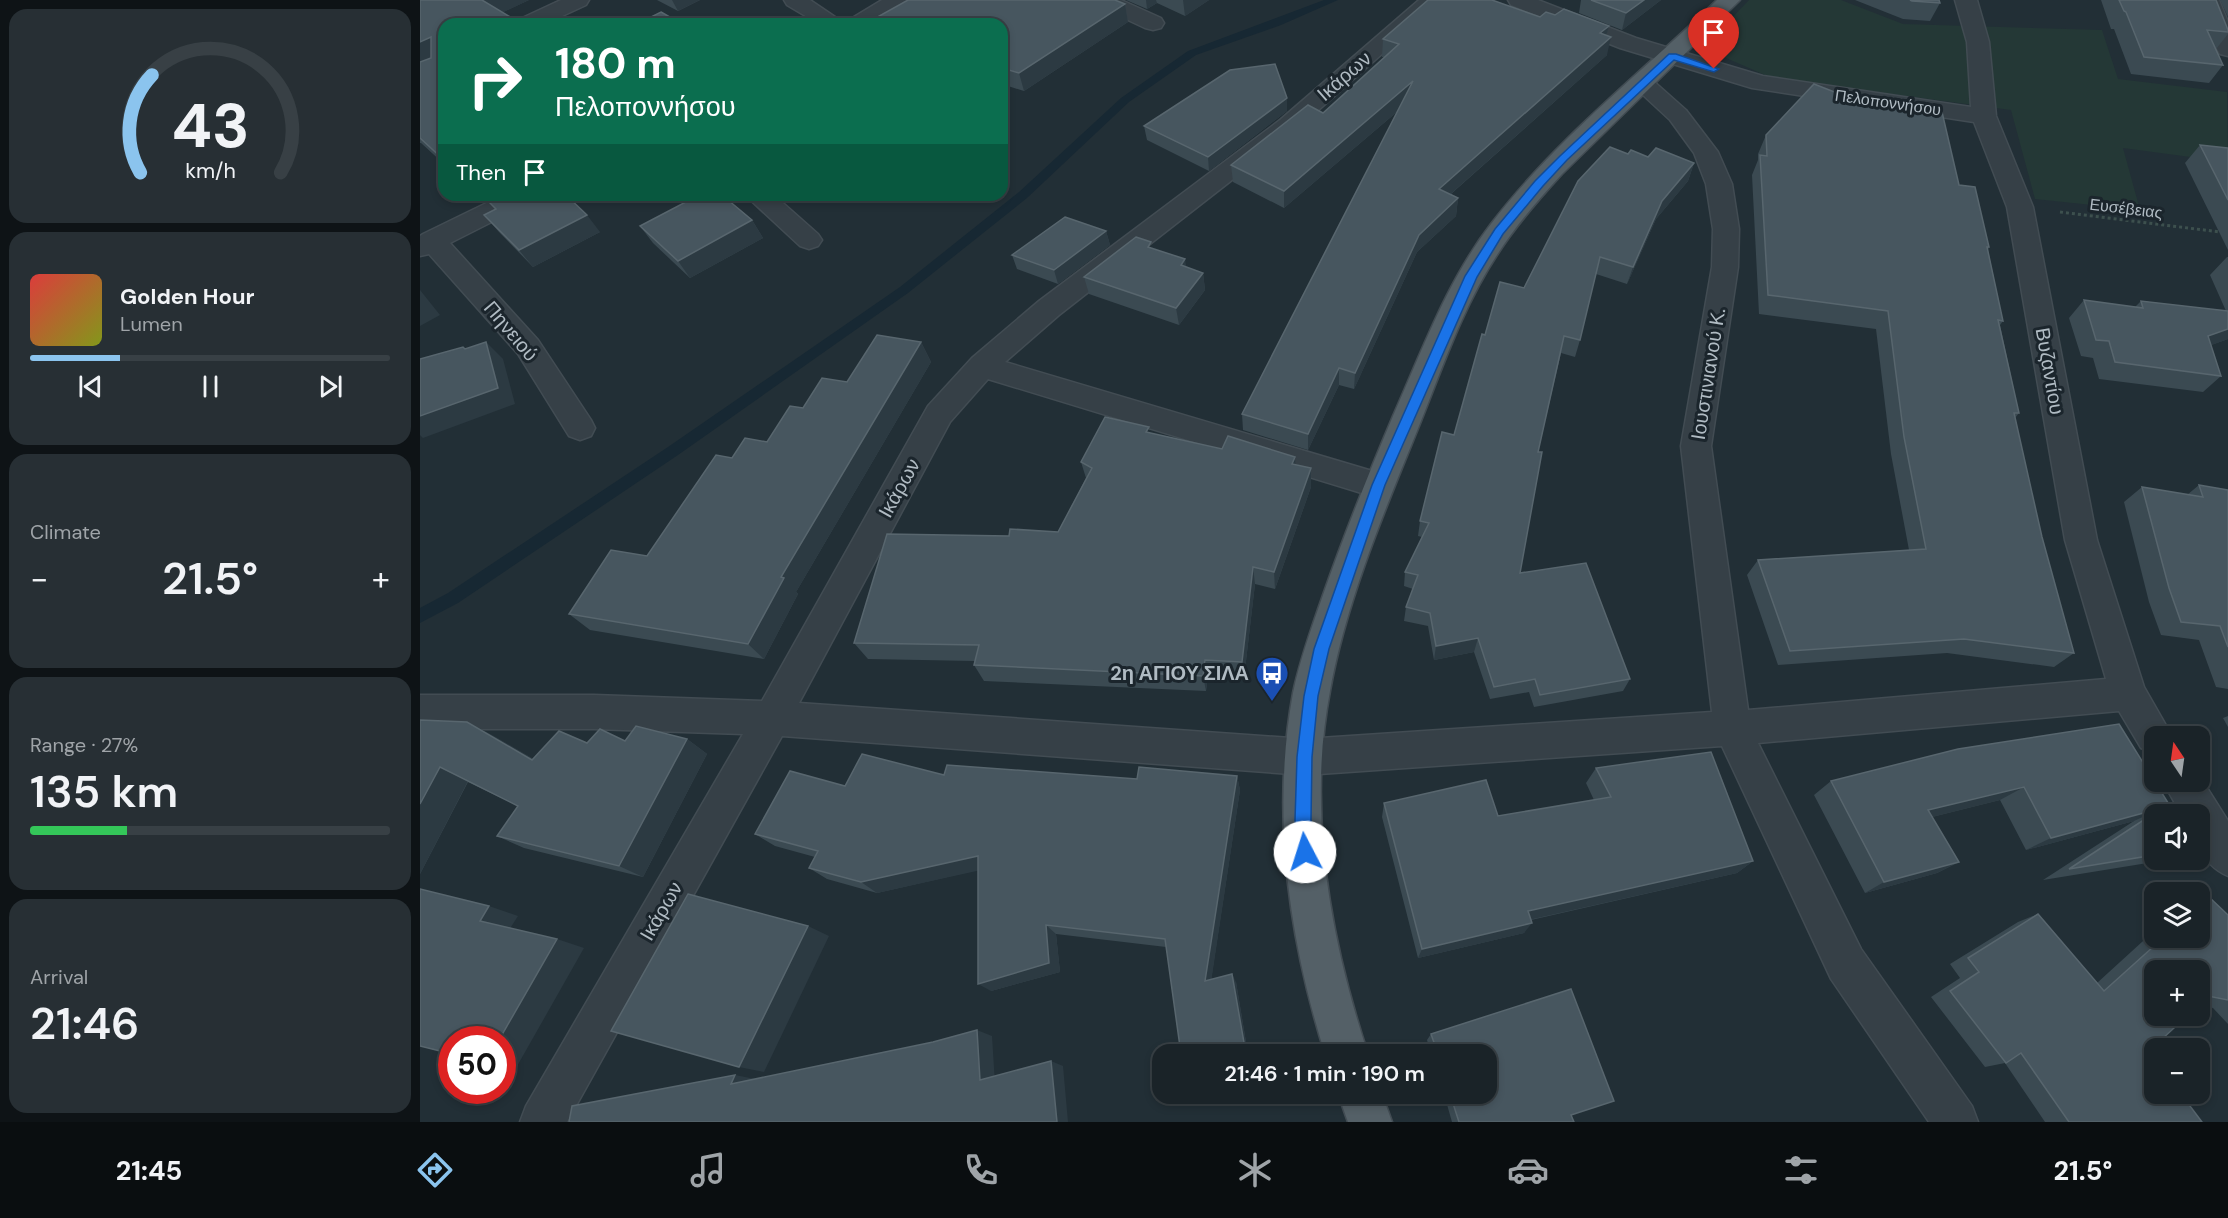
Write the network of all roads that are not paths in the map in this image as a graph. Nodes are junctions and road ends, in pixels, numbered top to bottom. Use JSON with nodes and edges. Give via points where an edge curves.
{"nodes":[{"id":1,"x":578,"y":0,"type":"edge"},
{"id":2,"x":795,"y":0,"type":"edge"},
{"id":3,"x":898,"y":0,"type":"edge"},
{"id":4,"x":1104,"y":0,"type":"edge"},
{"id":5,"x":1432,"y":0,"type":"edge"},
{"id":6,"x":1519,"y":0,"type":"edge"},
{"id":7,"x":1729,"y":0,"type":"edge"},
{"id":8,"x":1966,"y":0,"type":"edge"},
{"id":9,"x":2208,"y":0,"type":"edge"},
{"id":10,"x":540,"y":18,"type":"edge"},
{"id":11,"x":824,"y":18,"type":"edge"},
{"id":12,"x":865,"y":18,"type":"edge"},
{"id":13,"x":1153,"y":23,"type":"dead end"},
{"id":14,"x":2228,"y":49,"type":"edge"},
{"id":15,"x":1672,"y":56,"type":"junction"},
{"id":16,"x":1642,"y":84,"type":"junction"},
{"id":17,"x":1984,"y":116,"type":"junction"},
{"id":18,"x":512,"y":201,"type":"edge"},
{"id":19,"x":765,"y":201,"type":"edge"},
{"id":20,"x":809,"y":240,"type":"dead end"},
{"id":21,"x":426,"y":243,"type":"edge"},
{"id":22,"x":982,"y":366,"type":"junction"},
{"id":23,"x":580,"y":428,"type":"dead end"},
{"id":24,"x":1378,"y":485,"type":"junction"},
{"id":25,"x":2128,"y":694,"type":"junction"},
{"id":26,"x":420,"y":711,"type":"edge"},
{"id":27,"x":772,"y":718,"type":"junction"},
{"id":28,"x":2148,"y":726,"type":"edge"},
{"id":29,"x":1732,"y":728,"type":"junction"},
{"id":30,"x":1305,"y":757,"type":"junction"},
{"id":31,"x":2188,"y":792,"type":"edge"},
{"id":32,"x":2228,"y":856,"type":"edge"},
{"id":33,"x":1343,"y":1044,"type":"edge"},
{"id":34,"x":1364,"y":1104,"type":"edge"},
{"id":35,"x":542,"y":1122,"type":"edge"},
{"id":36,"x":1370,"y":1122,"type":"edge"},
{"id":37,"x":1956,"y":1122,"type":"edge"}],
"edges":[{"from":1,"to":10,"type":"street"},
{"from":2,"to":11,"type":"street"},
{"from":3,"to":12,"type":"street"},
{"from":4,"to":13,"type":"street"},
{"from":5,"to":22,"type":"street","name":"Ικάρων","via":[[1288,125],[1049,308]]},
{"from":6,"to":15,"type":"street","name":"Πελοποννήσου"},
{"from":7,"to":15,"type":"main road"},
{"from":8,"to":17,"type":"street","name":"Βυζαντίου","via":[[1978,42]]},
{"from":9,"to":14,"type":"street"},
{"from":15,"to":16,"type":"main road"},
{"from":15,"to":17,"type":"street","name":"Πελοποννήσου","via":[[1760,83]]},
{"from":16,"to":24,"type":"main road","via":[[1539,184],[1499,231],[1457,308]]},
{"from":16,"to":29,"type":"street","name":"Ιουστινιανού Κ.","via":[[1678,115],[1706,152],[1719,184],[1726,229],[1725,267],[1696,446]]},
{"from":17,"to":25,"type":"street","name":"Βυζαντίου","via":[[2020,207],[2081,540]]},
{"from":18,"to":21,"type":"street"},
{"from":19,"to":20,"type":"street"},
{"from":21,"to":23,"type":"street","name":"Πηνειού","via":[[528,347]]},
{"from":22,"to":24,"type":"street"},
{"from":22,"to":27,"type":"street","name":"Ικάρων","via":[[939,414]]},
{"from":24,"to":30,"type":"main road","via":[[1322,649],[1311,696]]},
{"from":25,"to":28,"type":"street","name":"Βυζαντίου"},
{"from":25,"to":29,"type":"street"},
{"from":26,"to":27,"type":"street"},
{"from":27,"to":30,"type":"street"},
{"from":27,"to":35,"type":"street","name":"Ικάρων"},
{"from":29,"to":30,"type":"street"},
{"from":29,"to":37,"type":"street","name":"Ιουστινιανού Κ.","via":[[1846,964]]},
{"from":30,"to":33,"type":"main road","via":[[1303,820],[1318,946]]},
{"from":31,"to":32,"type":"street"},
{"from":34,"to":36,"type":"main road"}]}
